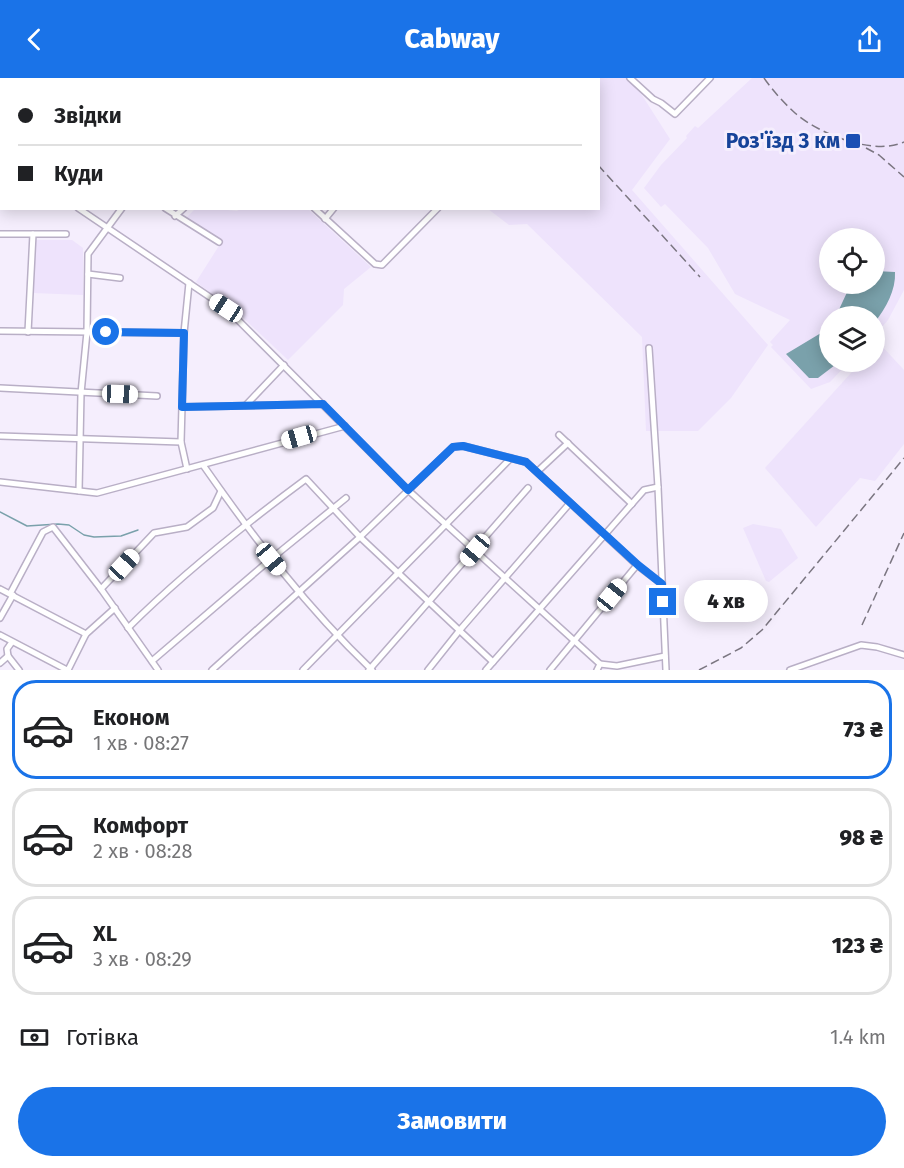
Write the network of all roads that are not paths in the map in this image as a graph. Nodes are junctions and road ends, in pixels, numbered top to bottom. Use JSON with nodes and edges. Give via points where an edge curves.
{"nodes":[{"id":1,"x":630,"y":78,"type":"edge"},
{"id":2,"x":710,"y":78,"type":"edge"},
{"id":3,"x":81,"y":210,"type":"edge"},
{"id":4,"x":121,"y":210,"type":"edge"},
{"id":5,"x":168,"y":210,"type":"edge"},
{"id":6,"x":182,"y":210,"type":"edge"},
{"id":7,"x":316,"y":210,"type":"edge"},
{"id":8,"x":332,"y":210,"type":"edge"},
{"id":9,"x":436,"y":210,"type":"edge"},
{"id":10,"x":175,"y":216,"type":"junction"},
{"id":11,"x":325,"y":219,"type":"junction"},
{"id":12,"x":107,"y":229,"type":"junction"},
{"id":13,"x":0,"y":234,"type":"edge"},
{"id":14,"x":33,"y":234,"type":"junction"},
{"id":15,"x":66,"y":234,"type":"dead end"},
{"id":16,"x":219,"y":242,"type":"dead end"},
{"id":17,"x":87,"y":274,"type":"junction"},
{"id":18,"x":120,"y":278,"type":"dead end"},
{"id":19,"x":189,"y":283,"type":"junction"},
{"id":20,"x":0,"y":331,"type":"edge"},
{"id":21,"x":28,"y":332,"type":"junction"},
{"id":22,"x":87,"y":332,"type":"junction"},
{"id":23,"x":184,"y":333,"type":"junction"},
{"id":24,"x":649,"y":348,"type":"dead end"},
{"id":25,"x":284,"y":365,"type":"junction"},
{"id":26,"x":0,"y":388,"type":"edge"},
{"id":27,"x":81,"y":393,"type":"junction"},
{"id":28,"x":157,"y":396,"type":"dead end"},
{"id":29,"x":323,"y":404,"type":"junction"},
{"id":30,"x":246,"y":406,"type":"junction"},
{"id":31,"x":182,"y":407,"type":"junction"},
{"id":32,"x":345,"y":426,"type":"junction"},
{"id":33,"x":559,"y":435,"type":"dead end"},
{"id":34,"x":0,"y":436,"type":"edge"},
{"id":35,"x":79,"y":440,"type":"junction"},
{"id":36,"x":180,"y":442,"type":"junction"},
{"id":37,"x":568,"y":443,"type":"junction"},
{"id":38,"x":511,"y":458,"type":"junction"},
{"id":39,"x":203,"y":465,"type":"junction"},
{"id":40,"x":187,"y":469,"type":"junction"},
{"id":41,"x":538,"y":471,"type":"junction"},
{"id":42,"x":0,"y":482,"type":"edge"},
{"id":43,"x":658,"y":487,"type":"junction"},
{"id":44,"x":528,"y":488,"type":"dead end"},
{"id":45,"x":79,"y":490,"type":"junction"},
{"id":46,"x":408,"y":490,"type":"junction"},
{"id":47,"x":221,"y":491,"type":"junction"},
{"id":48,"x":346,"y":498,"type":"dead end"},
{"id":49,"x":570,"y":503,"type":"junction"},
{"id":50,"x":632,"y":504,"type":"junction"},
{"id":51,"x":333,"y":508,"type":"junction"},
{"id":52,"x":446,"y":523,"type":"junction"},
{"id":53,"x":244,"y":525,"type":"junction"},
{"id":54,"x":605,"y":535,"type":"junction"},
{"id":55,"x":360,"y":537,"type":"junction"},
{"id":56,"x":475,"y":550,"type":"junction"},
{"id":57,"x":271,"y":559,"type":"junction"},
{"id":58,"x":638,"y":565,"type":"junction"},
{"id":59,"x":398,"y":572,"type":"junction"},
{"id":60,"x":505,"y":578,"type":"junction"},
{"id":61,"x":662,"y":584,"type":"junction"},
{"id":62,"x":0,"y":589,"type":"edge"},
{"id":63,"x":101,"y":589,"type":"junction"},
{"id":64,"x":299,"y":592,"type":"junction"},
{"id":65,"x":11,"y":594,"type":"junction"},
{"id":66,"x":429,"y":603,"type":"junction"},
{"id":67,"x":115,"y":608,"type":"junction"},
{"id":68,"x":540,"y":609,"type":"junction"},
{"id":69,"x":0,"y":618,"type":"edge"},
{"id":70,"x":128,"y":627,"type":"junction"},
{"id":71,"x":459,"y":631,"type":"junction"},
{"id":72,"x":86,"y":634,"type":"junction"},
{"id":73,"x":0,"y":635,"type":"edge"},
{"id":74,"x":337,"y":635,"type":"junction"},
{"id":75,"x":574,"y":641,"type":"junction"},
{"id":76,"x":12,"y":642,"type":"junction"},
{"id":77,"x":904,"y":655,"type":"edge"},
{"id":78,"x":8,"y":656,"type":"junction"},
{"id":79,"x":665,"y":656,"type":"junction"},
{"id":80,"x":152,"y":662,"type":"junction"},
{"id":81,"x":493,"y":662,"type":"junction"},
{"id":82,"x":0,"y":663,"type":"edge"},
{"id":83,"x":600,"y":664,"type":"junction"},
{"id":84,"x":19,"y":670,"type":"edge"},
{"id":85,"x":67,"y":670,"type":"edge"},
{"id":86,"x":158,"y":670,"type":"edge"},
{"id":87,"x":212,"y":670,"type":"edge"},
{"id":88,"x":303,"y":670,"type":"edge"},
{"id":89,"x":370,"y":670,"type":"edge"},
{"id":90,"x":428,"y":670,"type":"edge"},
{"id":91,"x":486,"y":670,"type":"edge"},
{"id":92,"x":550,"y":670,"type":"edge"},
{"id":93,"x":597,"y":670,"type":"edge"},
{"id":94,"x":666,"y":670,"type":"edge"},
{"id":95,"x":790,"y":670,"type":"edge"}],
"edges":[{"from":1,"to":2,"type":"street","via":[[675,114]]},
{"from":3,"to":12,"type":"street"},
{"from":4,"to":12,"type":"street"},
{"from":5,"to":10,"type":"street"},
{"from":6,"to":10,"type":"street"},
{"from":7,"to":11,"type":"street"},
{"from":8,"to":11,"type":"street"},
{"from":9,"to":11,"type":"street","via":[[382,265],[375,264]]},
{"from":10,"to":16,"type":"street"},
{"from":12,"to":17,"type":"street","via":[[88,254]]},
{"from":12,"to":19,"type":"street"},
{"from":13,"to":14,"type":"street"},
{"from":14,"to":15,"type":"street"},
{"from":14,"to":21,"type":"street"},
{"from":17,"to":18,"type":"street"},
{"from":17,"to":22,"type":"street"},
{"from":19,"to":23,"type":"street"},
{"from":19,"to":25,"type":"street","via":[[226,308]]},
{"from":20,"to":21,"type":"street"},
{"from":21,"to":22,"type":"street"},
{"from":22,"to":23,"type":"street"},
{"from":22,"to":27,"type":"street"},
{"from":23,"to":31,"type":"street"},
{"from":24,"to":43,"type":"street"},
{"from":25,"to":29,"type":"street"},
{"from":25,"to":30,"type":"street"},
{"from":26,"to":27,"type":"street"},
{"from":27,"to":28,"type":"street"},
{"from":27,"to":35,"type":"street"},
{"from":29,"to":30,"type":"street"},
{"from":29,"to":32,"type":"street"},
{"from":30,"to":31,"type":"street"},
{"from":31,"to":36,"type":"street"},
{"from":32,"to":39,"type":"street"},
{"from":32,"to":46,"type":"street"},
{"from":33,"to":37,"type":"street"},
{"from":34,"to":35,"type":"street"},
{"from":35,"to":36,"type":"street"},
{"from":35,"to":45,"type":"street"},
{"from":36,"to":40,"type":"street"},
{"from":37,"to":41,"type":"street"},
{"from":37,"to":50,"type":"street"},
{"from":38,"to":41,"type":"street"},
{"from":38,"to":46,"type":"street","via":[[453,447]]},
{"from":38,"to":52,"type":"street"},
{"from":39,"to":40,"type":"street"},
{"from":39,"to":47,"type":"street"},
{"from":40,"to":45,"type":"street","via":[[97,494]]},
{"from":41,"to":49,"type":"street"},
{"from":42,"to":45,"type":"street"},
{"from":43,"to":50,"type":"street","via":[[644,490]]},
{"from":43,"to":61,"type":"street"},
{"from":44,"to":56,"type":"street"},
{"from":46,"to":52,"type":"street"},
{"from":46,"to":55,"type":"street"},
{"from":47,"to":53,"type":"street"},
{"from":47,"to":63,"type":"street","via":[[213,508],[187,526],[154,533]]},
{"from":48,"to":51,"type":"street"},
{"from":49,"to":54,"type":"street"},
{"from":49,"to":60,"type":"street"},
{"from":50,"to":54,"type":"street"},
{"from":51,"to":53,"type":"street","via":[[306,479]]},
{"from":51,"to":55,"type":"street"},
{"from":51,"to":57,"type":"street"},
{"from":52,"to":56,"type":"street"},
{"from":52,"to":59,"type":"street"},
{"from":53,"to":57,"type":"street"},
{"from":53,"to":70,"type":"street"},
{"from":54,"to":58,"type":"street"},
{"from":54,"to":68,"type":"street"},
{"from":55,"to":59,"type":"street"},
{"from":55,"to":64,"type":"street"},
{"from":56,"to":60,"type":"street"},
{"from":56,"to":66,"type":"street"},
{"from":57,"to":64,"type":"street"},
{"from":57,"to":80,"type":"street"},
{"from":58,"to":61,"type":"street"},
{"from":58,"to":75,"type":"street"},
{"from":59,"to":66,"type":"street"},
{"from":59,"to":74,"type":"street"},
{"from":60,"to":68,"type":"street"},
{"from":60,"to":71,"type":"street"},
{"from":61,"to":79,"type":"street"},
{"from":62,"to":65,"type":"street"},
{"from":63,"to":65,"type":"street","via":[[53,527],[43,532]]},
{"from":63,"to":67,"type":"street"},
{"from":64,"to":74,"type":"street"},
{"from":64,"to":87,"type":"street"},
{"from":65,"to":69,"type":"street"},
{"from":65,"to":72,"type":"street"},
{"from":66,"to":71,"type":"street"},
{"from":66,"to":89,"type":"street"},
{"from":67,"to":70,"type":"street"},
{"from":67,"to":72,"type":"street"},
{"from":68,"to":75,"type":"street"},
{"from":68,"to":81,"type":"street"},
{"from":70,"to":80,"type":"street"},
{"from":71,"to":81,"type":"street"},
{"from":71,"to":90,"type":"street"},
{"from":72,"to":85,"type":"street"},
{"from":73,"to":76,"type":"street"},
{"from":74,"to":88,"type":"street"},
{"from":74,"to":89,"type":"street"},
{"from":75,"to":83,"type":"street"},
{"from":75,"to":92,"type":"street"},
{"from":76,"to":78,"type":"street"},
{"from":76,"to":85,"type":"street"},
{"from":77,"to":95,"type":"street","via":[[861,645]]},
{"from":78,"to":82,"type":"street"},
{"from":78,"to":84,"type":"street"},
{"from":79,"to":83,"type":"street","via":[[617,666]]},
{"from":79,"to":94,"type":"street"},
{"from":80,"to":86,"type":"street"},
{"from":81,"to":91,"type":"street"},
{"from":83,"to":93,"type":"street"}]}
